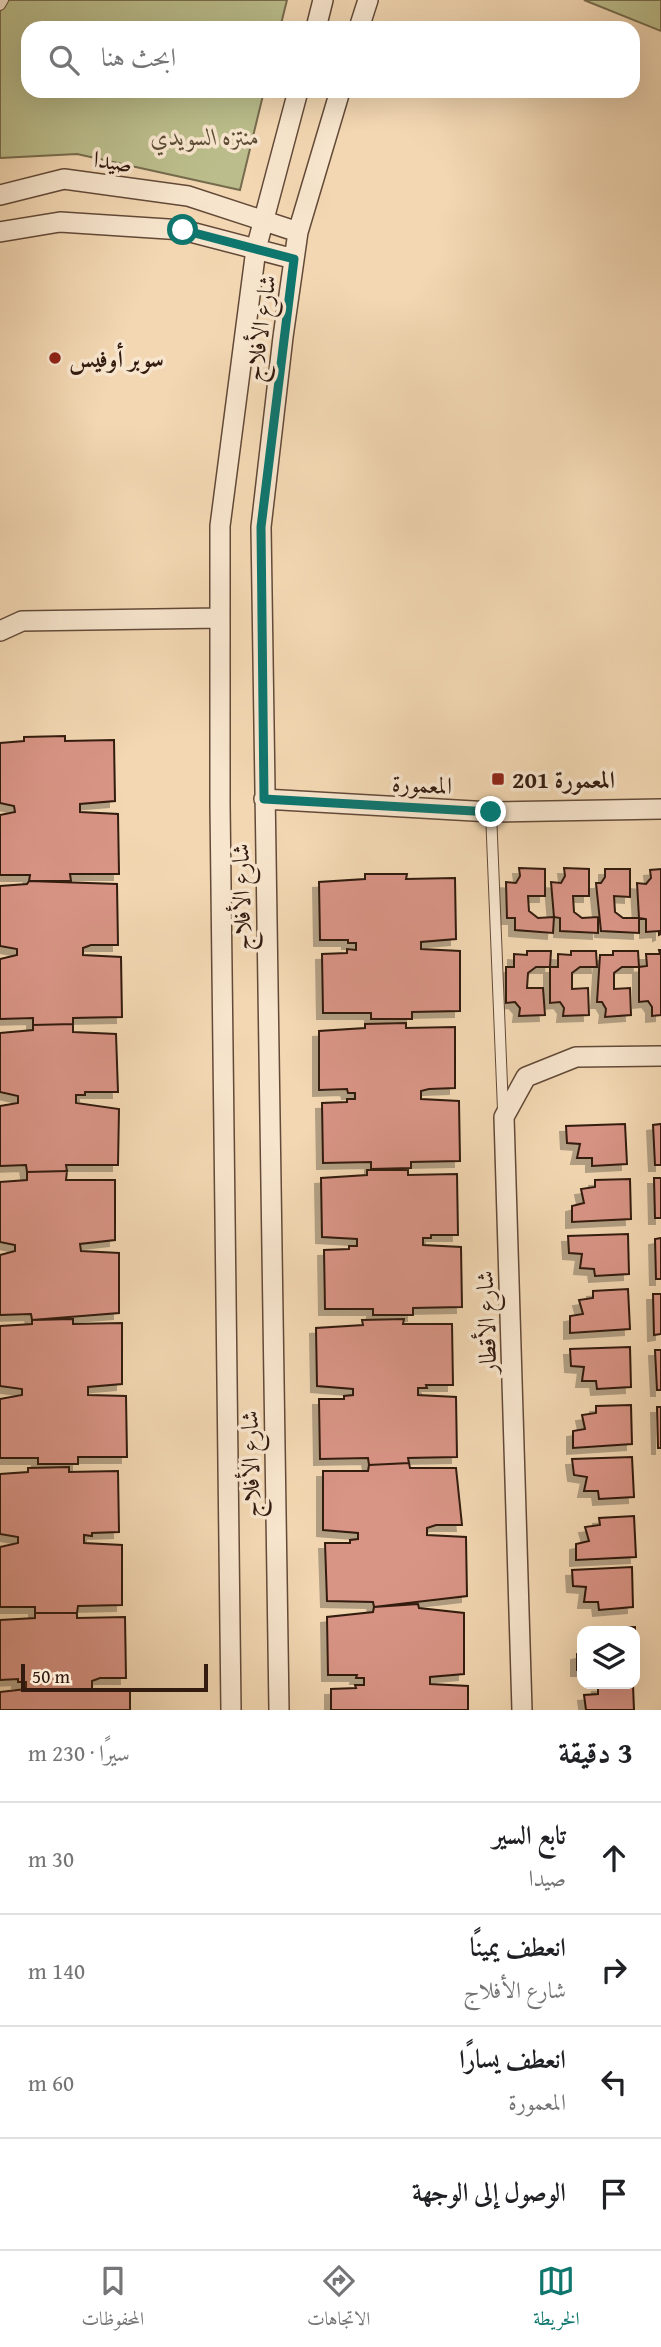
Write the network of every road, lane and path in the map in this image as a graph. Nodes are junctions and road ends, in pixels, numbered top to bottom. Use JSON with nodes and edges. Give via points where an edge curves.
{"nodes":[{"id":1,"x":3,"y":0,"type":"edge"},
{"id":2,"x":323,"y":0,"type":"edge"},
{"id":3,"x":368,"y":0,"type":"edge"},
{"id":4,"x":0,"y":5,"type":"edge"},
{"id":5,"x":318,"y":21,"type":"edge"},
{"id":6,"x":361,"y":21,"type":"edge"},
{"id":7,"x":296,"y":98,"type":"edge"},
{"id":8,"x":338,"y":98,"type":"edge"},
{"id":9,"x":0,"y":195,"type":"edge"},
{"id":10,"x":262,"y":218,"type":"junction"},
{"id":11,"x":0,"y":232,"type":"edge"},
{"id":12,"x":298,"y":232,"type":"junction"},
{"id":13,"x":256,"y":250,"type":"junction"},
{"id":14,"x":294,"y":259,"type":"junction"},
{"id":15,"x":220,"y":618,"type":"junction"},
{"id":16,"x":0,"y":631,"type":"edge"},
{"id":17,"x":264,"y":799,"type":"junction"},
{"id":18,"x":661,"y":809,"type":"edge"},
{"id":19,"x":491,"y":812,"type":"junction"},
{"id":20,"x":661,"y":1056,"type":"edge"},
{"id":21,"x":504,"y":1117,"type":"junction"},
{"id":22,"x":231,"y":1710,"type":"edge"},
{"id":23,"x":279,"y":1710,"type":"edge"},
{"id":24,"x":522,"y":1710,"type":"edge"}],
"edges":[{"from":1,"to":4,"type":"lane"},
{"from":2,"to":5,"type":"street"},
{"from":3,"to":6,"type":"street"},
{"from":7,"to":10,"type":"street","name":"شارع الأفلاج"},
{"from":8,"to":12,"type":"street","name":"شارع الأفلاج"},
{"from":9,"to":10,"type":"street","name":"صيدا","via":[[64,179],[188,196]]},
{"from":10,"to":12,"type":"street","name":"صيدا"},
{"from":10,"to":13,"type":"street","name":"شارع الأفلاج"},
{"from":11,"to":13,"type":"street","via":[[60,222],[183,230]]},
{"from":12,"to":14,"type":"street","name":"شارع الأفلاج"},
{"from":13,"to":14,"type":"street"},
{"from":13,"to":15,"type":"street","name":"شارع الأفلاج","via":[[220,526]]},
{"from":14,"to":17,"type":"street","name":"شارع الأفلاج","via":[[261,527]]},
{"from":15,"to":16,"type":"street","via":[[22,621]]},
{"from":15,"to":22,"type":"street","name":"شارع الأفلاج"},
{"from":17,"to":19,"type":"street","name":"المعمورة"},
{"from":17,"to":23,"type":"street","name":"شارع الأفلاج"},
{"from":18,"to":19,"type":"street","name":"المعمورة"},
{"from":19,"to":21,"type":"lane"},
{"from":20,"to":21,"type":"street","via":[[576,1057],[526,1077]]},
{"from":21,"to":24,"type":"street","name":"شارع الأقطار"}]}
